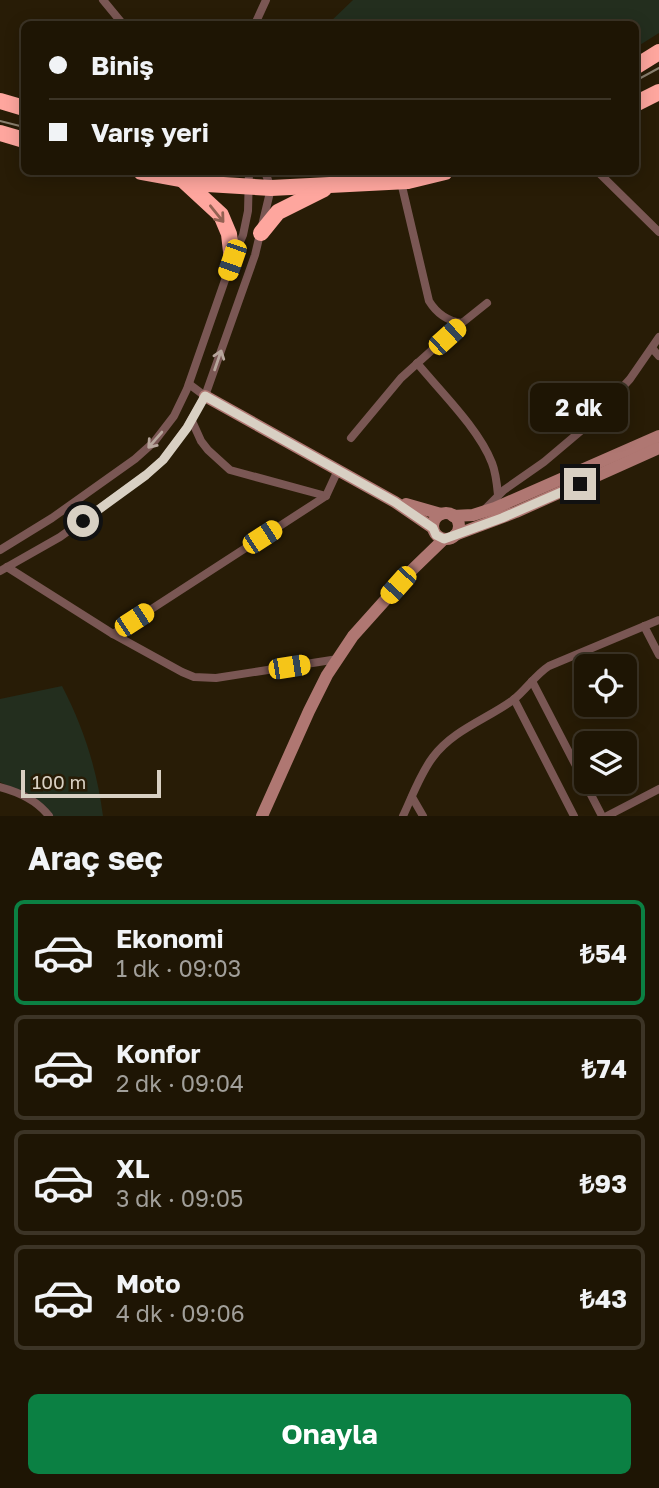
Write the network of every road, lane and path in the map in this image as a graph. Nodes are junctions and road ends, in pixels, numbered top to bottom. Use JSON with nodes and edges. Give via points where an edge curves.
{"nodes":[{"id":1,"x":103,"y":0,"type":"edge"},
{"id":2,"x":267,"y":0,"type":"edge"},
{"id":3,"x":120,"y":21,"type":"edge"},
{"id":4,"x":256,"y":21,"type":"edge"},
{"id":5,"x":659,"y":52,"type":"edge"},
{"id":6,"x":639,"y":64,"type":"edge"},
{"id":7,"x":659,"y":92,"type":"edge"},
{"id":8,"x":0,"y":102,"type":"edge"},
{"id":9,"x":639,"y":102,"type":"edge"},
{"id":10,"x":21,"y":107,"type":"edge"},
{"id":11,"x":0,"y":133,"type":"edge"},
{"id":12,"x":21,"y":139,"type":"edge"},
{"id":13,"x":159,"y":175,"type":"edge"},
{"id":14,"x":266,"y":175,"type":"edge"},
{"id":15,"x":430,"y":175,"type":"edge"},
{"id":16,"x":601,"y":175,"type":"edge"},
{"id":17,"x":182,"y":179,"type":"junction"},
{"id":18,"x":249,"y":179,"type":"edge"},
{"id":19,"x":401,"y":181,"type":"junction"},
{"id":20,"x":332,"y":185,"type":"junction"},
{"id":21,"x":271,"y":188,"type":"junction"},
{"id":22,"x":659,"y":232,"type":"edge"},
{"id":23,"x":261,"y":233,"type":"junction"},
{"id":24,"x":232,"y":260,"type":"junction"},
{"id":25,"x":486,"y":303,"type":"dead end"},
{"id":26,"x":462,"y":323,"type":"junction"},
{"id":27,"x":659,"y":337,"type":"edge"},
{"id":28,"x":652,"y":348,"type":"junction"},
{"id":29,"x":659,"y":356,"type":"edge"},
{"id":30,"x":417,"y":363,"type":"junction"},
{"id":31,"x":189,"y":384,"type":"junction"},
{"id":32,"x":205,"y":396,"type":"junction"},
{"id":33,"x":192,"y":421,"type":"junction"},
{"id":34,"x":659,"y":436,"type":"edge"},
{"id":35,"x":351,"y":438,"type":"dead end"},
{"id":36,"x":659,"y":448,"type":"edge"},
{"id":37,"x":338,"y":470,"type":"junction"},
{"id":38,"x":498,"y":495,"type":"junction"},
{"id":39,"x":326,"y":496,"type":"junction"},
{"id":40,"x":395,"y":502,"type":"junction"},
{"id":41,"x":483,"y":512,"type":"junction"},
{"id":42,"x":447,"y":515,"type":"junction"},
{"id":43,"x":433,"y":528,"type":"junction"},
{"id":44,"x":450,"y":537,"type":"junction"},
{"id":45,"x":0,"y":550,"type":"edge"},
{"id":46,"x":4,"y":569,"type":"edge"},
{"id":47,"x":659,"y":620,"type":"edge"},
{"id":48,"x":644,"y":626,"type":"junction"},
{"id":49,"x":113,"y":634,"type":"junction"},
{"id":50,"x":659,"y":655,"type":"edge"},
{"id":51,"x":338,"y":659,"type":"junction"},
{"id":52,"x":532,"y":681,"type":"junction"},
{"id":53,"x":514,"y":699,"type":"junction"},
{"id":54,"x":0,"y":787,"type":"edge"},
{"id":55,"x":659,"y":789,"type":"edge"},
{"id":56,"x":412,"y":797,"type":"junction"},
{"id":57,"x":49,"y":816,"type":"edge"},
{"id":58,"x":262,"y":816,"type":"edge"},
{"id":59,"x":403,"y":816,"type":"edge"},
{"id":60,"x":423,"y":816,"type":"edge"},
{"id":61,"x":574,"y":816,"type":"edge"},
{"id":62,"x":602,"y":816,"type":"edge"},
{"id":63,"x":607,"y":816,"type":"edge"}],
"edges":[{"from":1,"to":3,"type":"street"},
{"from":2,"to":4,"type":"street"},
{"from":5,"to":6,"type":"highway"},
{"from":7,"to":9,"type":"highway"},
{"from":8,"to":10,"type":"highway"},
{"from":11,"to":12,"type":"highway"},
{"from":13,"to":17,"type":"highway"},
{"from":14,"to":21,"type":"street"},
{"from":15,"to":19,"type":"highway"},
{"from":16,"to":22,"type":"street"},
{"from":17,"to":18,"type":"highway","via":[[206,184]]},
{"from":17,"to":24,"type":"highway","one_way":true,"via":[[221,215]]},
{"from":18,"to":21,"type":"highway"},
{"from":18,"to":24,"type":"street","via":[[246,222]]},
{"from":19,"to":20,"type":"highway"},
{"from":19,"to":26,"type":"street","via":[[429,301],[443,317]]},
{"from":20,"to":21,"type":"highway"},
{"from":20,"to":23,"type":"highway","via":[[278,212]]},
{"from":21,"to":23,"type":"street"},
{"from":32,"to":23,"type":"street","one_way":true},
{"from":24,"to":31,"type":"street"},
{"from":25,"to":26,"type":"street"},
{"from":26,"to":30,"type":"street"},
{"from":27,"to":28,"type":"street"},
{"from":28,"to":29,"type":"street"},
{"from":28,"to":38,"type":"street","via":[[589,424]]},
{"from":30,"to":35,"type":"street"},
{"from":30,"to":38,"type":"street","via":[[483,445],[494,469]]},
{"from":31,"to":32,"type":"street"},
{"from":31,"to":45,"type":"street","one_way":true,"via":[[174,416],[143,453],[52,519]]},
{"from":32,"to":33,"type":"street"},
{"from":32,"to":37,"type":"street"},
{"from":33,"to":39,"type":"street","via":[[201,441],[230,470]]},
{"from":33,"to":46,"type":"street","via":[[170,453],[146,475],[68,531]]},
{"from":34,"to":41,"type":"street"},
{"from":36,"to":44,"type":"street"},
{"from":37,"to":39,"type":"street"},
{"from":37,"to":40,"type":"street"},
{"from":38,"to":41,"type":"street"},
{"from":39,"to":49,"type":"street"},
{"from":40,"to":42,"type":"street"},
{"from":40,"to":43,"type":"street"},
{"from":41,"to":42,"type":"street"},
{"from":42,"to":43,"type":"street","via":[[435,519]]},
{"from":42,"to":44,"type":"street","via":[[459,527]]},
{"from":43,"to":44,"type":"street","via":[[436,535]]},
{"from":44,"to":51,"type":"street","via":[[383,601]]},
{"from":46,"to":49,"type":"street"},
{"from":47,"to":48,"type":"street"},
{"from":48,"to":50,"type":"street"},
{"from":48,"to":52,"type":"street","via":[[557,662]]},
{"from":49,"to":51,"type":"street","via":[[202,678]]},
{"from":51,"to":58,"type":"street"},
{"from":52,"to":53,"type":"street"},
{"from":52,"to":62,"type":"street"},
{"from":53,"to":56,"type":"street","via":[[440,748]]},
{"from":53,"to":61,"type":"street"},
{"from":54,"to":57,"type":"street","via":[[31,799]]},
{"from":55,"to":63,"type":"street"},
{"from":56,"to":59,"type":"street"},
{"from":56,"to":60,"type":"street"}]}
